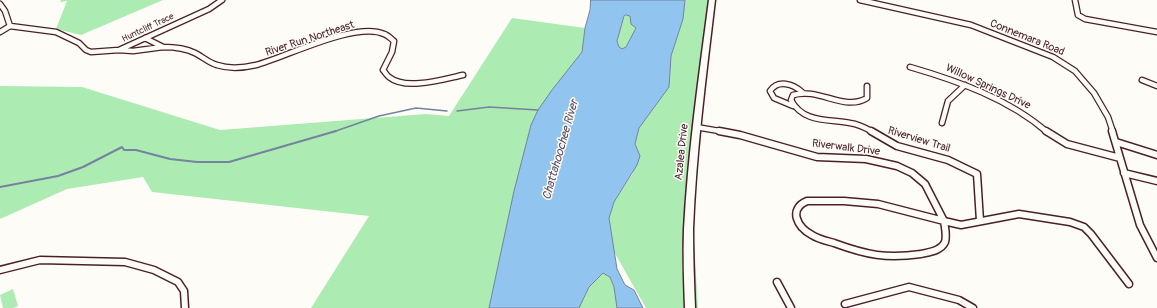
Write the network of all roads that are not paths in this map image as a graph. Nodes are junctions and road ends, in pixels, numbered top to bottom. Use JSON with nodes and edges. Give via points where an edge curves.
{"nodes":[{"id":1,"x":222,"y":0,"type":"edge"},
{"id":2,"x":712,"y":0,"type":"edge"},
{"id":3,"x":860,"y":0,"type":"edge"},
{"id":4,"x":1075,"y":0,"type":"edge"},
{"id":5,"x":2,"y":3,"type":"edge"},
{"id":6,"x":10,"y":26,"type":"junction"},
{"id":7,"x":0,"y":32,"type":"edge"},
{"id":8,"x":1157,"y":32,"type":"edge"},
{"id":9,"x":145,"y":38,"type":"junction"},
{"id":10,"x":163,"y":47,"type":"junction"},
{"id":11,"x":119,"y":50,"type":"junction"},
{"id":12,"x":910,"y":67,"type":"dead end"},
{"id":13,"x":464,"y":75,"type":"dead end"},
{"id":14,"x":1142,"y":80,"type":"dead end"},
{"id":15,"x":965,"y":85,"type":"junction"},
{"id":16,"x":867,"y":86,"type":"dead end"},
{"id":17,"x":1157,"y":86,"type":"edge"},
{"id":18,"x":802,"y":92,"type":"junction"},
{"id":19,"x":794,"y":106,"type":"junction"},
{"id":20,"x":942,"y":123,"type":"dead end"},
{"id":21,"x":696,"y":127,"type":"junction"},
{"id":22,"x":1116,"y":142,"type":"junction"},
{"id":23,"x":1157,"y":155,"type":"edge"},
{"id":24,"x":1120,"y":158,"type":"junction"},
{"id":25,"x":1124,"y":172,"type":"junction"},
{"id":26,"x":1157,"y":181,"type":"edge"},
{"id":27,"x":944,"y":221,"type":"junction"},
{"id":28,"x":980,"y":221,"type":"junction"},
{"id":29,"x":1157,"y":258,"type":"edge"},
{"id":30,"x":0,"y":270,"type":"edge"},
{"id":31,"x":777,"y":282,"type":"dead end"},
{"id":32,"x":1129,"y":284,"type":"dead end"},
{"id":33,"x":845,"y":304,"type":"dead end"},
{"id":34,"x":185,"y":308,"type":"edge"},
{"id":35,"x":690,"y":308,"type":"edge"},
{"id":36,"x":791,"y":308,"type":"edge"},
{"id":37,"x":973,"y":308,"type":"edge"}],
"edges":[{"from":1,"to":9,"type":"street","name":"Huntcliff Trace","via":[[209,9]]},
{"from":2,"to":21,"type":"street","name":"Azalea Drive"},
{"from":3,"to":22,"type":"street","name":"Connemara Road","via":[[971,25],[1066,64],[1081,76],[1101,103]]},
{"from":4,"to":8,"type":"street","via":[[1080,17],[1095,22]]},
{"from":5,"to":6,"type":"street"},
{"from":6,"to":7,"type":"street"},
{"from":6,"to":11,"type":"street","name":"Huntcliff Trace","via":[[56,32],[91,52]]},
{"from":9,"to":10,"type":"street","name":"River Run Northeast"},
{"from":9,"to":11,"type":"street","name":"Huntcliff Trace"},
{"from":10,"to":11,"type":"street","name":"River Run Northeast","via":[[134,52]]},
{"from":10,"to":13,"type":"street","name":"River Run Northeast","via":[[188,50],[218,66],[242,67],[263,63],[347,34],[373,32],[386,35],[394,41],[394,48],[383,70],[391,79],[419,84]]},
{"from":12,"to":15,"type":"street","name":"Willow Springs Drive","via":[[936,73]]},
{"from":14,"to":17,"type":"street"},
{"from":15,"to":20,"type":"street","via":[[948,100],[944,107]]},
{"from":15,"to":24,"type":"street","name":"Willow Springs Drive","via":[[1023,113],[1061,142]]},
{"from":16,"to":18,"type":"street","via":[[867,98],[858,102],[845,102]]},
{"from":18,"to":19,"type":"street","via":[[792,97],[791,102]]},
{"from":18,"to":19,"type":"street","name":"Riverview Trail","via":[[798,87],[783,84],[772,87],[770,91],[774,98]]},
{"from":19,"to":28,"type":"street","name":"Riverview Trail","via":[[800,112],[815,118],[861,126],[896,145],[965,165],[977,174]]},
{"from":21,"to":27,"type":"street","name":"Riverwalk Drive","via":[[740,135],[817,157],[866,159],[897,166],[912,173],[925,184]]},
{"from":21,"to":35,"type":"street","name":"Azalea Drive","via":[[689,194]]},
{"from":22,"to":23,"type":"street"},
{"from":22,"to":24,"type":"street","name":"Connemara Road"},
{"from":24,"to":25,"type":"street","name":"Connemara Road"},
{"from":25,"to":26,"type":"street"},
{"from":25,"to":29,"type":"street","name":"Connemara Road","via":[[1140,225]]},
{"from":27,"to":27,"type":"street","via":[[947,234],[941,248],[932,253],[890,257],[864,252],[813,236],[799,225],[796,210],[801,202],[807,201],[863,202]]},
{"from":27,"to":28,"type":"street","via":[[960,225]]},
{"from":28,"to":32,"type":"street","via":[[1019,214],[1070,222],[1084,227]]},
{"from":30,"to":34,"type":"street","via":[[40,260],[125,262],[154,270],[178,282],[184,291]]},
{"from":31,"to":36,"type":"street"},
{"from":33,"to":37,"type":"street","via":[[909,288],[958,300]]}]}
